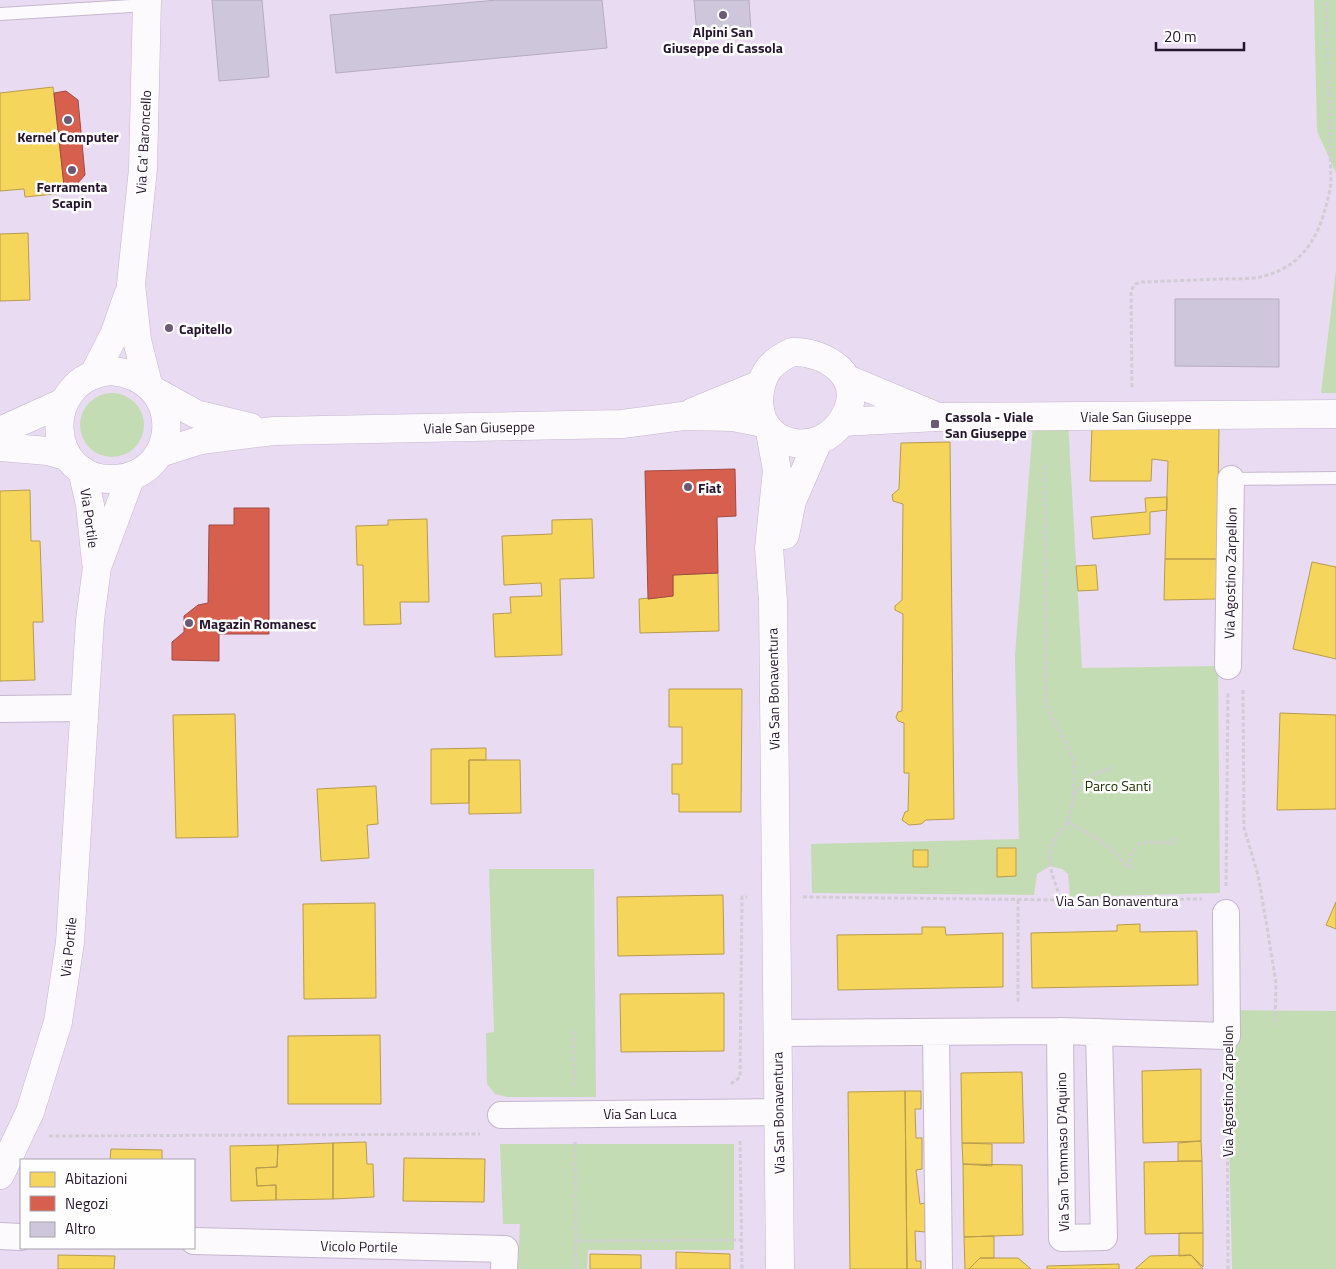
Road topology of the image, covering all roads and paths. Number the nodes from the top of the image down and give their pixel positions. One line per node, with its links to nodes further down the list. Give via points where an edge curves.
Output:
1 (1326, 0): 9 (path, via 1331,184 1320,228 1313,242 1298,258 1282,270 1262,277 1135,284 1131,291)
2 (147, 2): 3 (lane); 4 (main road, Via Ca' Baroncello, via 143,169)
3 (0, 14)
4 (131, 284): 5 (main road, Via Ca' Baroncello, via 114,335); 8 (main road, Via Ca' Baroncello, via 137,340)
5 (94, 374): 8 (main road, via 126,372); 10 (main road, via 72,390)
6 (847, 379): 7 (main road, Viale San Giuseppe, via 828,360 810,353 792,352 772,364); 13 (main road, Viale San Giuseppe); 14 (main road, via 850,397)
7 (761, 384): 12 (main road, Viale San Giuseppe); 15 (main road, Viale San Giuseppe, via 759,412)
8 (152, 388): 17 (main road, Viale San Giuseppe, via 196,414); 20 (main road, via 166,416)
9 (1132, 396)
10 (64, 402): 16 (main road); 21 (main road, via 60,417 61,444)
11 (1336, 414): 13 (main road, Viale San Giuseppe)
12 (683, 416): 15 (main road, Viale San Giuseppe, via 733,416); 17 (main road, Viale San Giuseppe, via 622,424)
13 (937, 417): 14 (main road, Viale San Giuseppe)
14 (842, 422): 18 (main road)
15 (766, 428): 18 (main road, Viale San Giuseppe, via 784,440 800,443); 27 (main road, Via San Bonaventura, via 777,470 769,548)
16 (0, 431)
17 (274, 431): 20 (main road, Viale San Giuseppe, via 201,440)
18 (818, 441): 27 (main road, Via San Bonaventura, via 792,501)
19 (0, 447): 21 (main road, via 48,451)
20 (160, 452): 23 (main road)
21 (74, 463): 23 (main road, via 98,477); 26 (main road, Via Portile, via 90,505)
22 (1044, 465): 32 (path, via 1046,702 1050,718 1070,752 1074,766)
23 (131, 476): 26 (main road, Via Portile)
24 (1336, 478): 25 (lane)
25 (1231, 479): 28 (street, Via Agostino Zarpellon)
26 (97, 567): 29 (main road, Via Portile)
27 (772, 601): 35 (main road, Via San Bonaventura)
28 (1236, 675): 38 (path); 39 (path, via 1244,828 1258,875 1269,936 1276,983)
29 (83, 708): 30 (street); 54 (main road, Via Portile, via 70,934 58,1022 30,1112)
30 (0, 709)
31 (1112, 768): 32 (path, via 1094,774)
32 (1073, 796): 33 (path)
33 (1067, 822): 34 (path, via 1097,837 1130,870 1131,854 1139,844 1173,843); 37 (path, via 1050,850 1050,866)
34 (1174, 838)
35 (776, 897): 36 (path, Via San Bonaventura); 44 (main road, Via San Bonaventura); 48 (path, Via San Bonaventura, via 742,897 740,1077 729,1086)
36 (1018, 900): 37 (path, Via San Bonaventura); 42 (path)
37 (1061, 900): 38 (path, Via San Bonaventura)
38 (1219, 900): 46 (street, Via Agostino Zarpellon)
39 (1275, 1026)
40 (573, 1031): 47 (path)
41 (1060, 1031): 42 (street); 43 (street); 43 (street, Via San Tommaso D'Aquino, via 1062,1238 1104,1237)
42 (1019, 1032): 45 (street)
43 (1099, 1032): 46 (street)
44 (776, 1033): 45 (street); 49 (main road, Via San Bonaventura)
45 (936, 1033): 64 (street)
46 (1227, 1036): 65 (path, Via Agostino Zarpellon)
47 (574, 1088)
48 (729, 1092)
49 (778, 1112): 50 (street, Via San Luca); 63 (main road, Via San Bonaventura)
50 (493, 1125): 52 (path)
51 (575, 1134): 59 (path)
52 (48, 1136)
53 (735, 1138): 57 (path, via 741,1142)
54 (0, 1175)
55 (0, 1236): 56 (street)
56 (20, 1237)
57 (742, 1240): 59 (path); 62 (path)
58 (195, 1241): 60 (street, Vicolo Portile, via 505,1249)
59 (576, 1241): 61 (path)
60 (504, 1269)
61 (576, 1269)
62 (742, 1269)
63 (780, 1269)
64 (939, 1269)
65 (1228, 1269)

